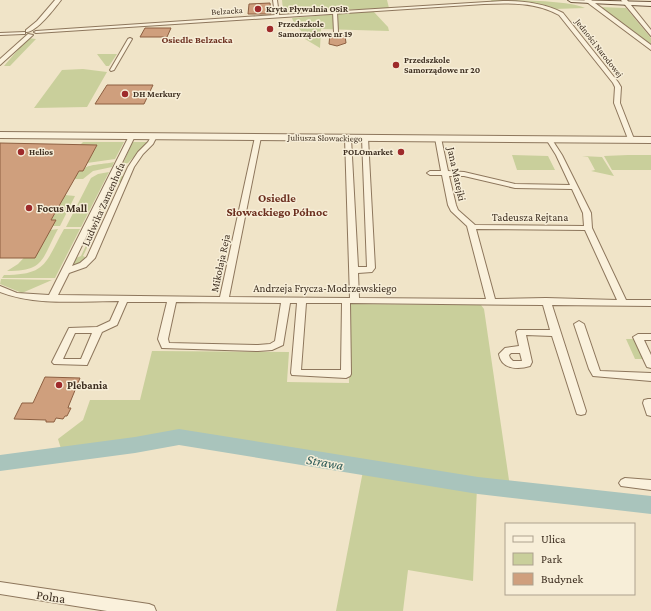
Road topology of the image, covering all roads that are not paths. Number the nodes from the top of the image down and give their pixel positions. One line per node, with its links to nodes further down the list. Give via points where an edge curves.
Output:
1 (58, 0): 12 (street)
2 (275, 0): 10 (street)
3 (572, 0): 4 (main road)
4 (588, 1): 5 (main road); 16 (street)
5 (626, 2): 6 (main road); 8 (street)
6 (651, 5): 8 (street, via 636,6)
7 (540, 7): 9 (street, Belzacka, via 520,3 484,3); 27 (street, Jedności Narodowej, via 561,14 615,82 618,87 617,103)
8 (634, 11): 14 (street)
9 (335, 12): 10 (street, Belzacka); 11 (street)
10 (277, 16): 12 (street, Belzacka)
11 (336, 32)
12 (29, 33): 13 (street, Belzacka); 17 (street)
13 (0, 34)
14 (651, 34)
15 (130, 39): 18 (street)
16 (651, 48)
17 (0, 63)
18 (112, 70)
19 (0, 135): 20 (street, Juliusza Słowackiego)
20 (132, 136): 21 (street, Juliusza Słowackiego); 31 (street, Ludwika Zamenhofa)
21 (154, 136): 22 (street, Juliusza Słowackiego); 30 (street, Ludwika Zamenhofa)
22 (258, 137): 23 (street, Juliusza Słowackiego); 45 (street, Mikołaja Reja)
23 (348, 138): 24 (street, Juliusza Słowackiego); 29 (street)
24 (365, 138): 25 (street, Juliusza Słowackiego); 29 (street)
25 (438, 138): 26 (street, Juliusza Słowackiego); 33 (street, Jana Matejki)
26 (549, 139): 27 (street, Juliusza Słowackiego); 34 (street)
27 (631, 139): 28 (street, Juliusza Słowackiego)
28 (651, 140)
29 (357, 149): 35 (street); 36 (street)
30 (131, 167): 31 (street); 40 (street, Ludwika Zamenhofa, via 91,258 83,265)
31 (116, 168): 40 (street, Ludwika Zamenhofa)
32 (430, 173): 33 (street)
33 (446, 174): 34 (street, via 464,174 515,186); 37 (street, Jana Matejki, via 454,210)
34 (574, 186): 38 (street, via 587,213)
35 (350, 192): 36 (street); 39 (street)
36 (368, 192): 39 (street, via 371,268)
37 (472, 227): 38 (street, Tadeusza Rejtana); 49 (street)
38 (588, 228): 51 (street)
39 (353, 270): 48 (street)
40 (66, 271): 42 (street, Ludwika Zamenhofa)
41 (0, 289): 42 (street, Andrzeja Frycza-Modrzewskiego, via 24,297)
42 (52, 298): 43 (street, Andrzeja Frycza-Modrzewskiego)
43 (124, 299): 44 (street, Andrzeja Frycza-Modrzewskiego); 54 (street, via 114,323)
44 (172, 299): 45 (street, Andrzeja Frycza-Modrzewskiego); 46 (street, via 163,339 165,346 258,348 272,347 280,343)
45 (224, 300): 46 (street, Andrzeja Frycza-Modrzewskiego)
46 (286, 300): 47 (street, Andrzeja Frycza-Modrzewskiego)
47 (302, 300): 48 (street, Andrzeja Frycza-Modrzewskiego); 48 (street, via 296,373 346,374)
48 (351, 300): 49 (street, Andrzeja Frycza-Modrzewskiego)
49 (491, 301): 50 (street, Andrzeja Frycza-Modrzewskiego)
50 (546, 301): 51 (street, Andrzeja Frycza-Modrzewskiego); 55 (street)
51 (623, 302): 52 (street, Andrzeja Frycza-Modrzewskiego)
52 (651, 303)
53 (579, 324): 59 (street, via 596,373)
54 (98, 330): 54 (street, via 84,363 57,362 72,330)
55 (556, 333): 57 (street, via 521,332); 61 (street)
56 (651, 337): 58 (street, via 638,337)
57 (524, 349)
58 (651, 365)
59 (651, 377)
60 (651, 403): 62 (street, via 648,403)
61 (581, 411)
62 (651, 412)
63 (625, 483): 64 (street)
64 (651, 485)
65 (0, 588): 66 (street, Polna)
66 (149, 611)

